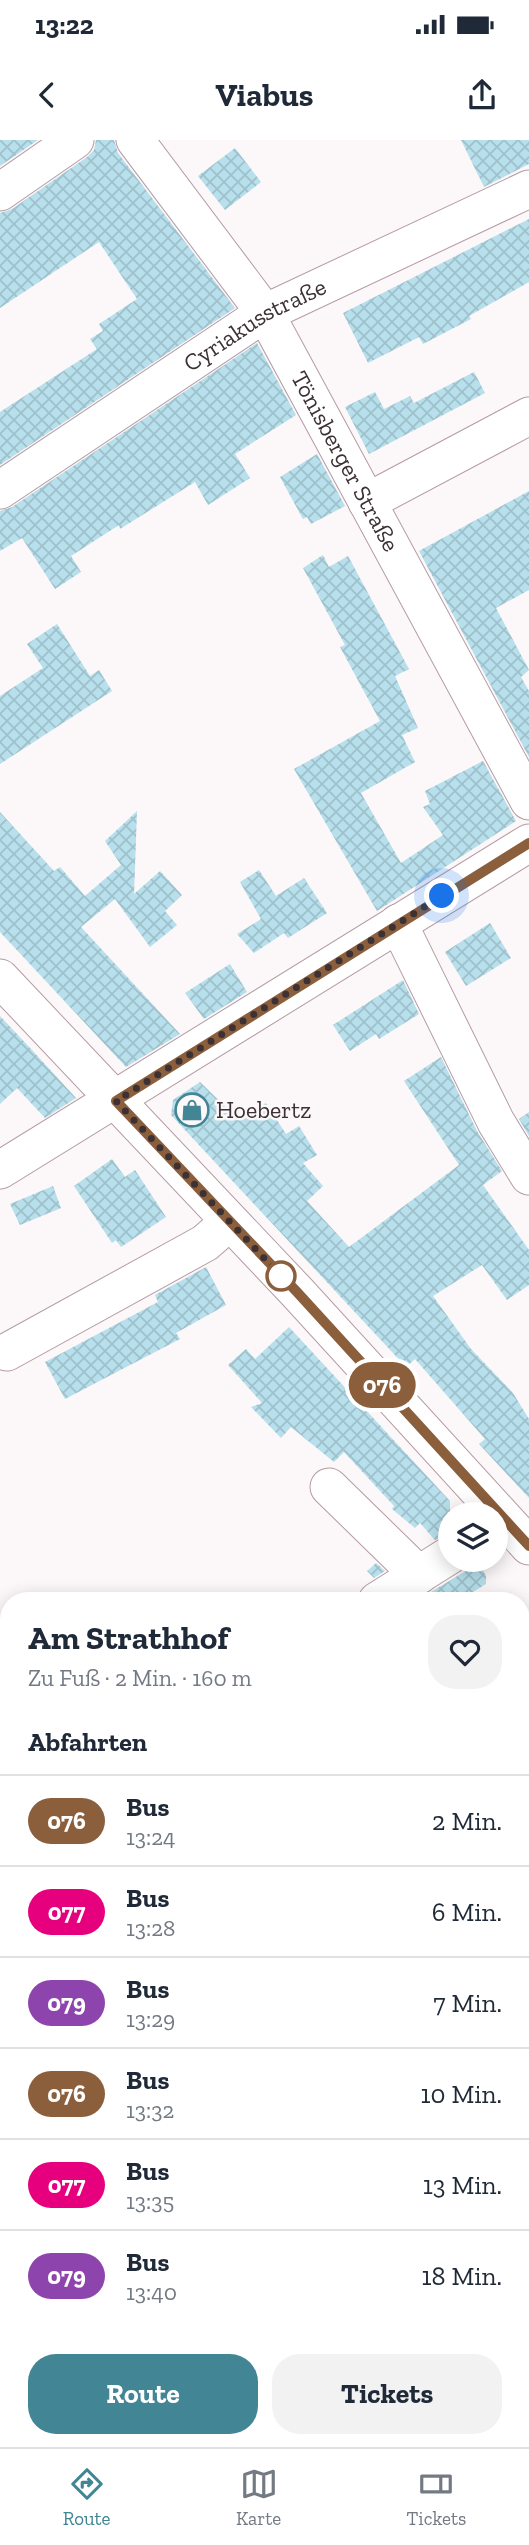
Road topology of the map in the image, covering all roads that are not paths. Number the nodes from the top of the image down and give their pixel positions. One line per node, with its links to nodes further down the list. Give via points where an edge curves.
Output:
1 (75, 140): 4 (street)
2 (135, 140): 5 (street, Tönisberger Straße)
3 (529, 189): 5 (street, Cyriakusstraße)
4 (0, 192)
5 (265, 313): 7 (street, Cyriakusstraße); 8 (street, Tönisberger Straße)
6 (529, 415): 8 (street)
7 (0, 490)
8 (367, 502): 9 (street, Tönisberger Straße)
9 (529, 801)
10 (529, 843): 11 (street)
11 (398, 923): 13 (street); 15 (street, via 496,1122)
12 (0, 978): 13 (street)
13 (116, 1101): 14 (street); 16 (street)
14 (0, 1170)
15 (529, 1176)
16 (229, 1222): 17 (street, via 205,1243); 19 (street, via 297,1292)
17 (7, 1352)
18 (329, 1487): 23 (street)
19 (481, 1502)
20 (508, 1529): 21 (street)
21 (529, 1546)
22 (438, 1563): 23 (street)
23 (419, 1575): 24 (street)
24 (392, 1592)

